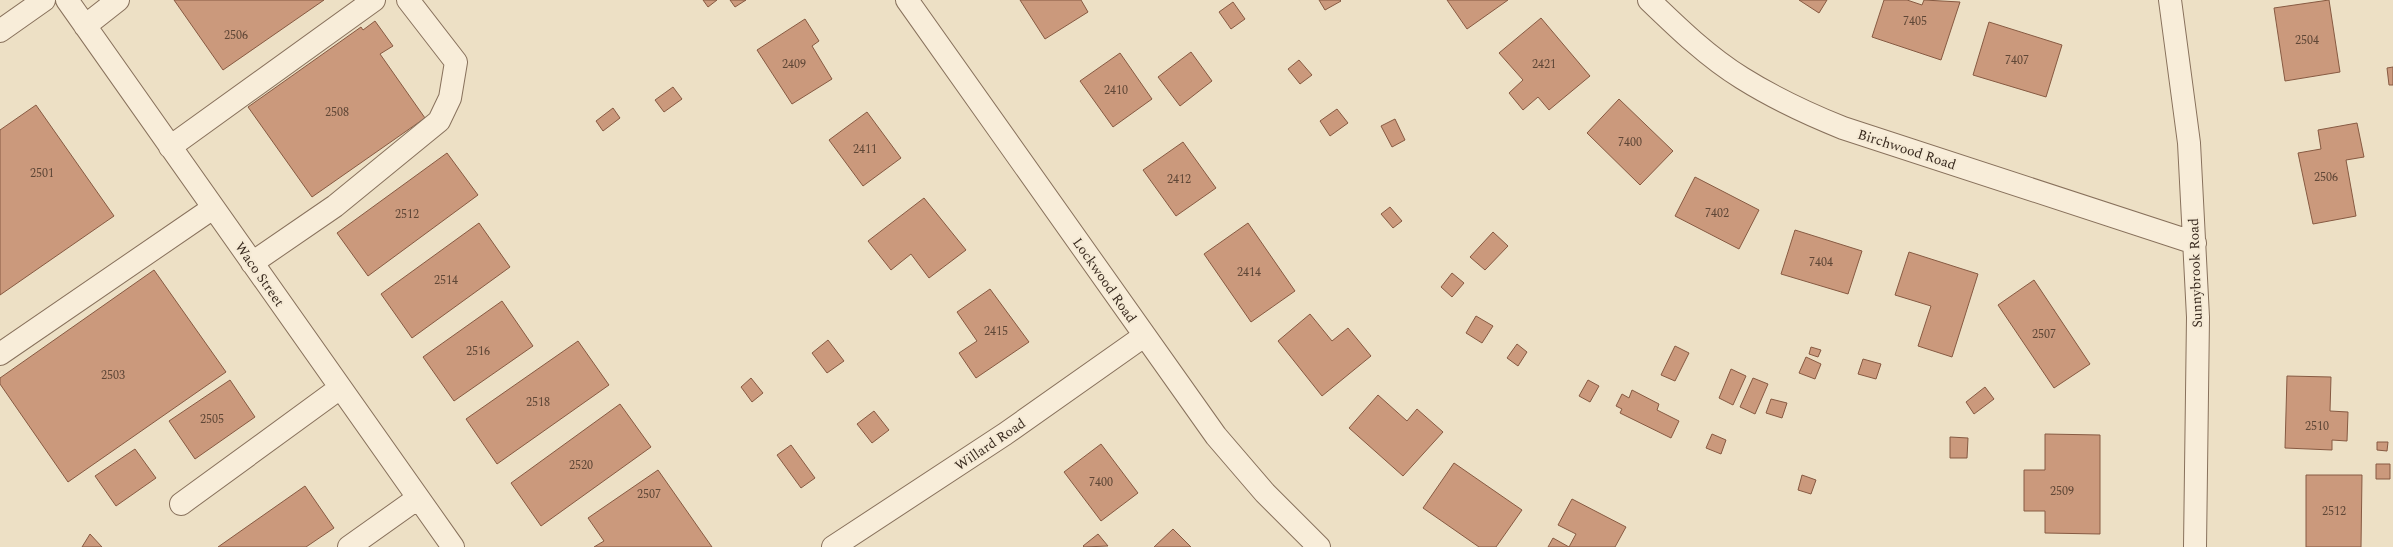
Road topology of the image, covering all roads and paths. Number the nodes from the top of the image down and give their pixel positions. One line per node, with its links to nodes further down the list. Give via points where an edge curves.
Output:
1 (44, 0): 10 (street)
2 (67, 0): 9 (street, Waco Street)
3 (118, 0): 9 (street)
4 (374, 0): 11 (street)
5 (408, 0): 14 (street, via 456,62 450,98 440,121 335,206)
6 (907, 0): 15 (street, Lockwood Road)
7 (1649, 0): 13 (street, Birchwood Road, via 1691,40 1741,78 1799,110 1843,128)
8 (2170, 0): 13 (street, Sunnybrook Road, via 2189,143)
9 (85, 26): 11 (street, Waco Street)
10 (0, 31)
11 (170, 147): 12 (street, Waco Street)
12 (214, 208): 14 (street, Waco Street); 16 (street)
13 (2195, 243): 24 (street, Sunnybrook Road, via 2198,317)
14 (252, 263): 17 (street, Waco Street)
15 (1144, 336): 22 (street, Willard Road, via 1005,434); 23 (street, Lockwood Road, via 1216,436 1265,493)
16 (0, 354)
17 (340, 388): 18 (street, Waco Street); 19 (street)
18 (418, 498): 20 (street); 21 (street, Waco Street)
19 (181, 504)
20 (350, 547)
21 (452, 547)
22 (833, 547)
23 (1319, 547)
24 (2195, 547)

